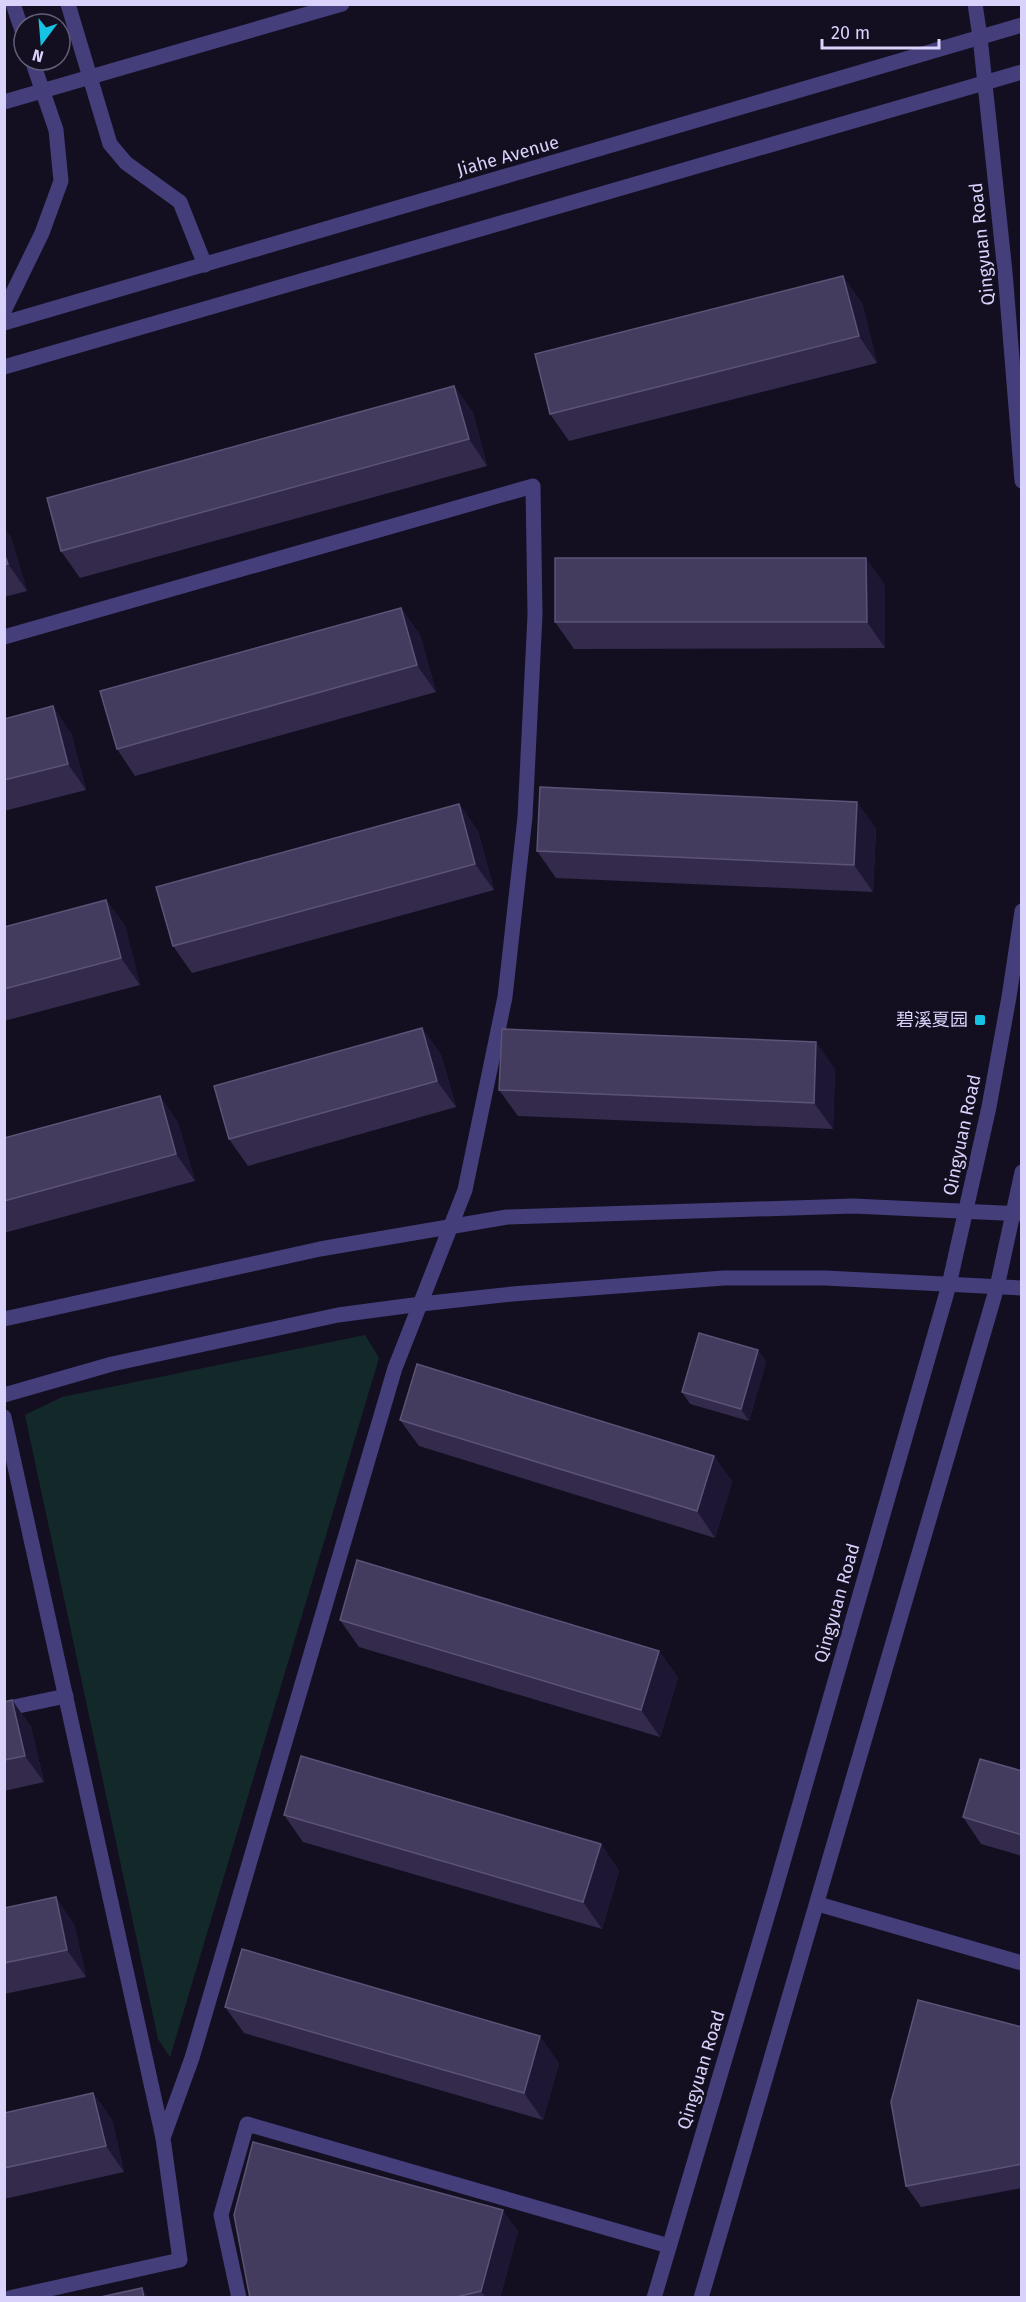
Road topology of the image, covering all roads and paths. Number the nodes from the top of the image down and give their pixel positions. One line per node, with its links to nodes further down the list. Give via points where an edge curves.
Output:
1 (68, 4): 8 (street)
2 (342, 4): 8 (street)
3 (975, 4): 5 (street, Qingyuan Road)
4 (1022, 26): 5 (street, Jiahe Avenue)
5 (980, 37): 9 (street, Qingyuan Road); 12 (street, Jiahe Avenue)
6 (36, 72): 10 (street)
7 (1022, 72): 9 (street)
8 (90, 78): 10 (street); 12 (street, via 110,144 126,163 180,202)
9 (985, 82): 15 (street); 16 (street, Qingyuan Road)
10 (43, 91): 11 (street); 13 (street, via 56,130 61,181 42,233)
11 (4, 102)
12 (205, 265): 14 (street, Jiahe Avenue)
13 (4, 311)
14 (4, 323)
15 (4, 367)
16 (1022, 481)
17 (4, 637): 22 (street, via 533,486 535,615 525,817 505,997 465,1190)
18 (1022, 911): 20 (street, Qingyuan Road, via 989,1107)
19 (1022, 1172): 21 (street)
20 (966, 1211): 21 (street); 22 (street, via 829,1207 507,1217); 23 (street, Qingyuan Road)
21 (1017, 1214): 24 (street)
22 (452, 1225): 26 (street); 27 (street, via 320,1249)
23 (949, 1284): 24 (street); 26 (street, via 724,1278); 35 (street, Qingyuan Road)
24 (997, 1287): 25 (street); 32 (street)
25 (1022, 1288)
26 (421, 1304): 28 (street, via 338,1316 112,1364); 34 (street, via 395,1368 195,2047)
27 (4, 1319)
28 (4, 1395)
29 (4, 1417): 30 (street)
30 (66, 1696): 31 (street); 34 (street)
31 (4, 1709)
32 (818, 1904): 33 (street); 39 (street)
33 (1022, 1963)
34 (163, 2138): 36 (street, via 180,2260)
35 (669, 2246): 37 (street, via 247,2124 221,2215); 38 (street, Qingyuan Road)
36 (9, 2298)
37 (239, 2298)
38 (654, 2298)
39 (701, 2298)

